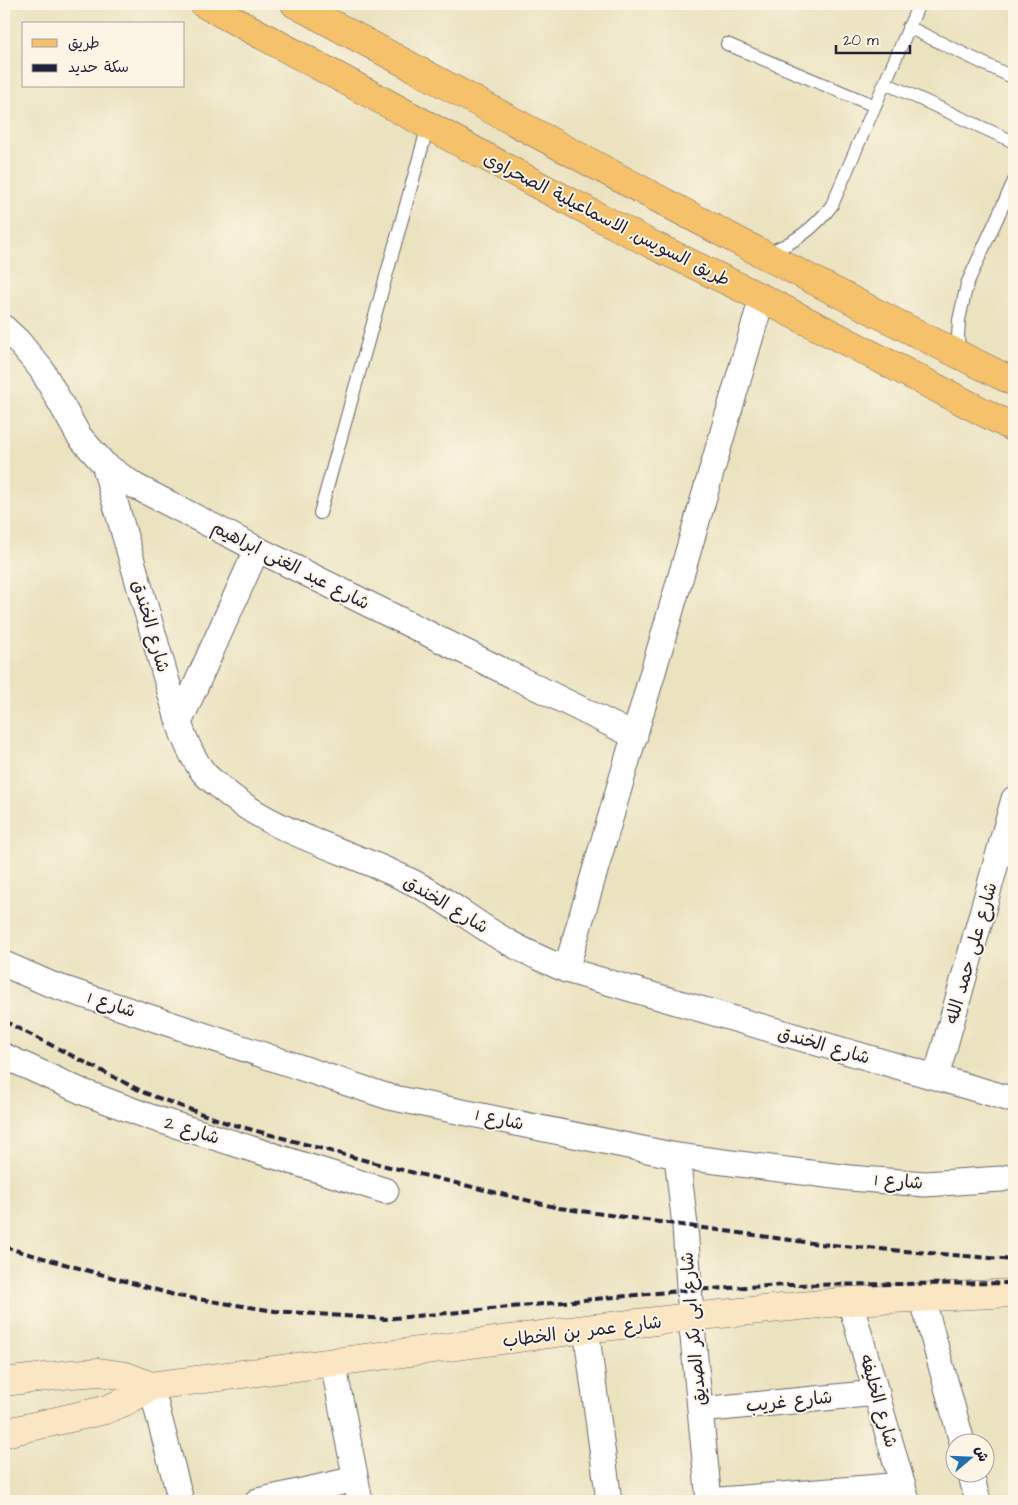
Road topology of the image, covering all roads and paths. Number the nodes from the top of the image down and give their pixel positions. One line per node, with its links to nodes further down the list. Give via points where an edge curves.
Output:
1 (204, 4): 9 (main road, طريق السويس, الاسماعيلية الصحراوى)
2 (295, 4): 12 (main road)
3 (919, 4): 4 (lane)
4 (908, 27): 6 (lane); 7 (lane)
5 (727, 44): 8 (lane)
6 (1014, 78)
7 (885, 83): 8 (lane); 10 (lane)
8 (875, 106): 12 (lane, via 832,205 804,235)
9 (428, 126): 13 (main road, طريق السويس, الاسماعيلية الصحراوى, via 572,203); 19 (lane)
10 (1014, 142)
11 (1014, 181): 15 (lane, via 967,284 959,320)
12 (762, 254): 15 (main road)
13 (762, 298): 17 (main road, طريق السويس, الاسماعيلية الصحراوى); 22 (street)
14 (4, 328): 18 (street, شارع عبد الغنى ابراهيم, via 42,370 79,436)
15 (959, 355): 16 (main road)
16 (1014, 382)
17 (1014, 428)
18 (104, 464): 20 (street, شارع عبد الغنى ابراهيم, via 135,486); 21 (street, شارع الخندق)
19 (320, 513)
20 (257, 549): 21 (street); 22 (street, شارع عبد الغنى ابراهيم)
21 (179, 723): 25 (street, شارع الخندق, via 187,747 205,774 234,799 312,841 419,885 507,942)
22 (635, 736): 25 (street)
23 (1014, 799): 27 (street, شارع على حمد الله)
24 (4, 964): 29 (street, شارع 1, via 50,984 388,1097)
25 (566, 970): 27 (street, شارع الخندق)
26 (4, 1056): 31 (street, شارع 2, via 82,1092)
27 (936, 1077): 28 (street, شارع الخندق)
28 (1014, 1100)
29 (677, 1156): 30 (street, شارع 1, via 850,1178 926,1184); 35 (street, شارع ابى بكر الصديق)
30 (1014, 1176)
31 (386, 1191)
32 (1014, 1293): 33 (main road, شارع عمر بن الخطاب)
33 (922, 1297): 34 (main road, شارع عمر بن الخطاب); 42 (street)
34 (850, 1301): 35 (main road, شارع عمر بن الخطاب); 40 (street, شارع الخليفه)
35 (691, 1317): 36 (main road, شارع عمر بن الخطاب); 41 (street, شارع ابى بكر الصديق)
36 (586, 1329): 37 (main road, شارع عمر بن الخطاب); 49 (street)
37 (333, 1363): 39 (main road, شارع عمر بن الخطاب); 45 (street)
38 (4, 1382): 39 (main road, شارع عمر بن الخطاب, via 99,1372 126,1376)
39 (151, 1386): 43 (main road, شارع عمر بن الخطاب, via 105,1410); 47 (street)
40 (877, 1393): 41 (street, شارع غريب); 46 (street, شارع الخليفه)
41 (700, 1410): 50 (street, شارع ابى بكر الصديق)
42 (959, 1432)
43 (4, 1433)
44 (973, 1482): 51 (street)
45 (358, 1490): 48 (street)
46 (905, 1493): 50 (street)
47 (181, 1501)
48 (258, 1501)
49 (610, 1501)
50 (708, 1501)
51 (978, 1501)

